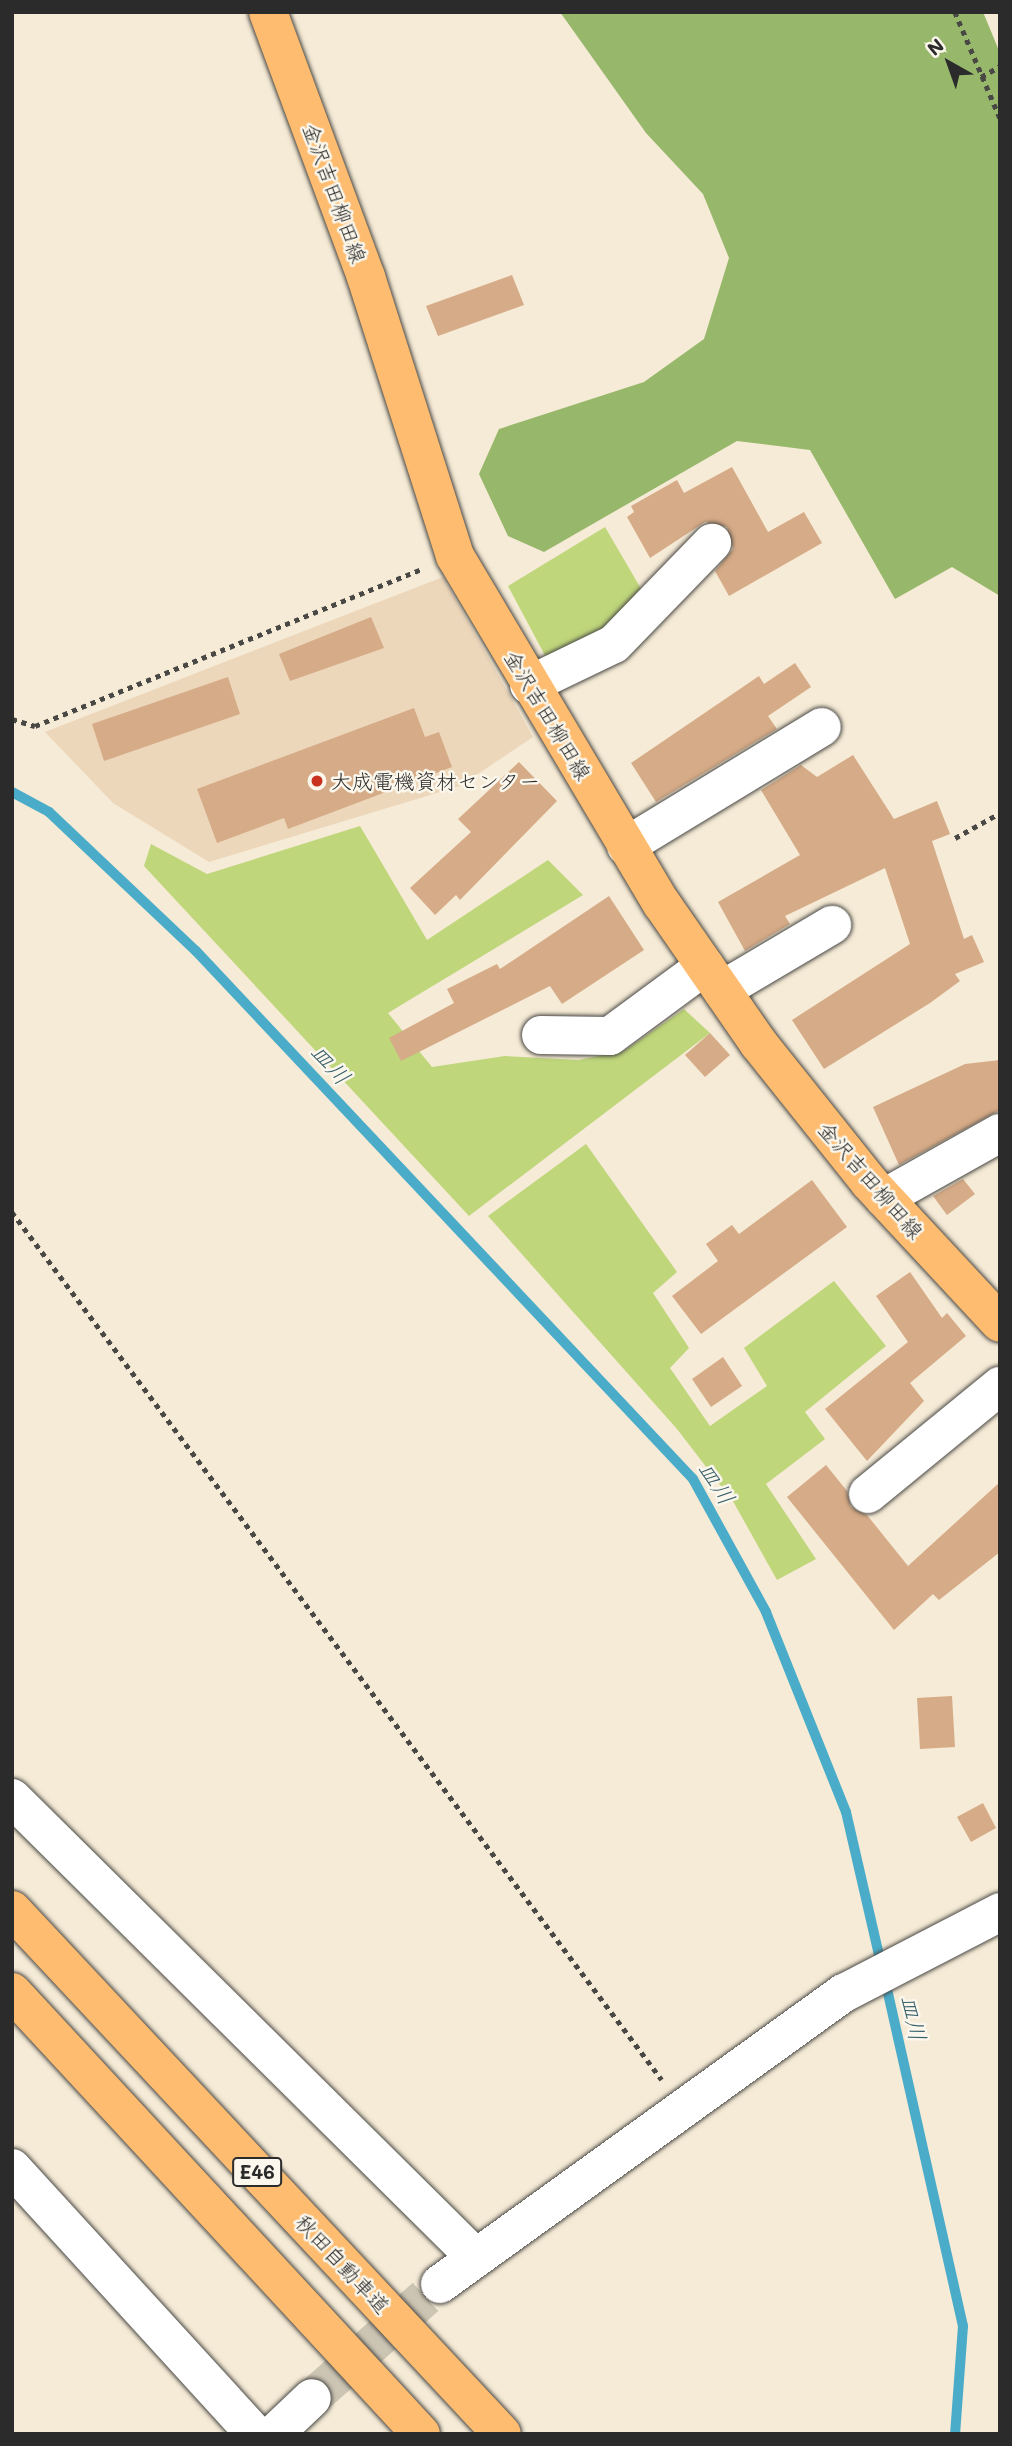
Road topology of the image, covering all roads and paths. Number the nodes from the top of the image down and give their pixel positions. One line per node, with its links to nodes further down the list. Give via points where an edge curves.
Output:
1 (268, 12): 7 (main road, 金沢吉田柳田線, via 366,277)
2 (955, 12): 4 (path)
3 (1000, 66): 4 (path)
4 (981, 77): 5 (path)
5 (1000, 118)
6 (712, 543): 8 (street, via 614,644)
7 (456, 555): 8 (main road, 金沢吉田柳田線); 9 (path, via 35,726)
8 (528, 685): 13 (main road, 金沢吉田柳田線)
9 (12, 719)
10 (822, 727): 13 (street)
11 (1000, 813): 12 (path)
12 (955, 838)
13 (626, 846): 15 (main road, 金沢吉田柳田線)
14 (832, 925): 15 (street)
15 (713, 978): 16 (street, via 610,1036); 18 (main road, 金沢吉田柳田線)
16 (541, 1035)
17 (1000, 1133): 18 (street)
18 (884, 1198): 20 (main road, 金沢吉田柳田線)
19 (12, 1212): 27 (path)
20 (1000, 1323)
21 (1000, 1386): 22 (street)
22 (868, 1494)
23 (12, 1798): 29 (street)
24 (12, 1910): 35 (main road, 秋田自動車道 / E46)
25 (1000, 1912): 27 (street, via 845,1993)
26 (12, 1992): 34 (main road, E46)
27 (681, 2105): 29 (street)
28 (12, 2168): 32 (street)
29 (474, 2256): 30 (street)
30 (440, 2284)
31 (312, 2398): 33 (street)
32 (255, 2434)
33 (274, 2434)
34 (421, 2434)
35 (502, 2434)

